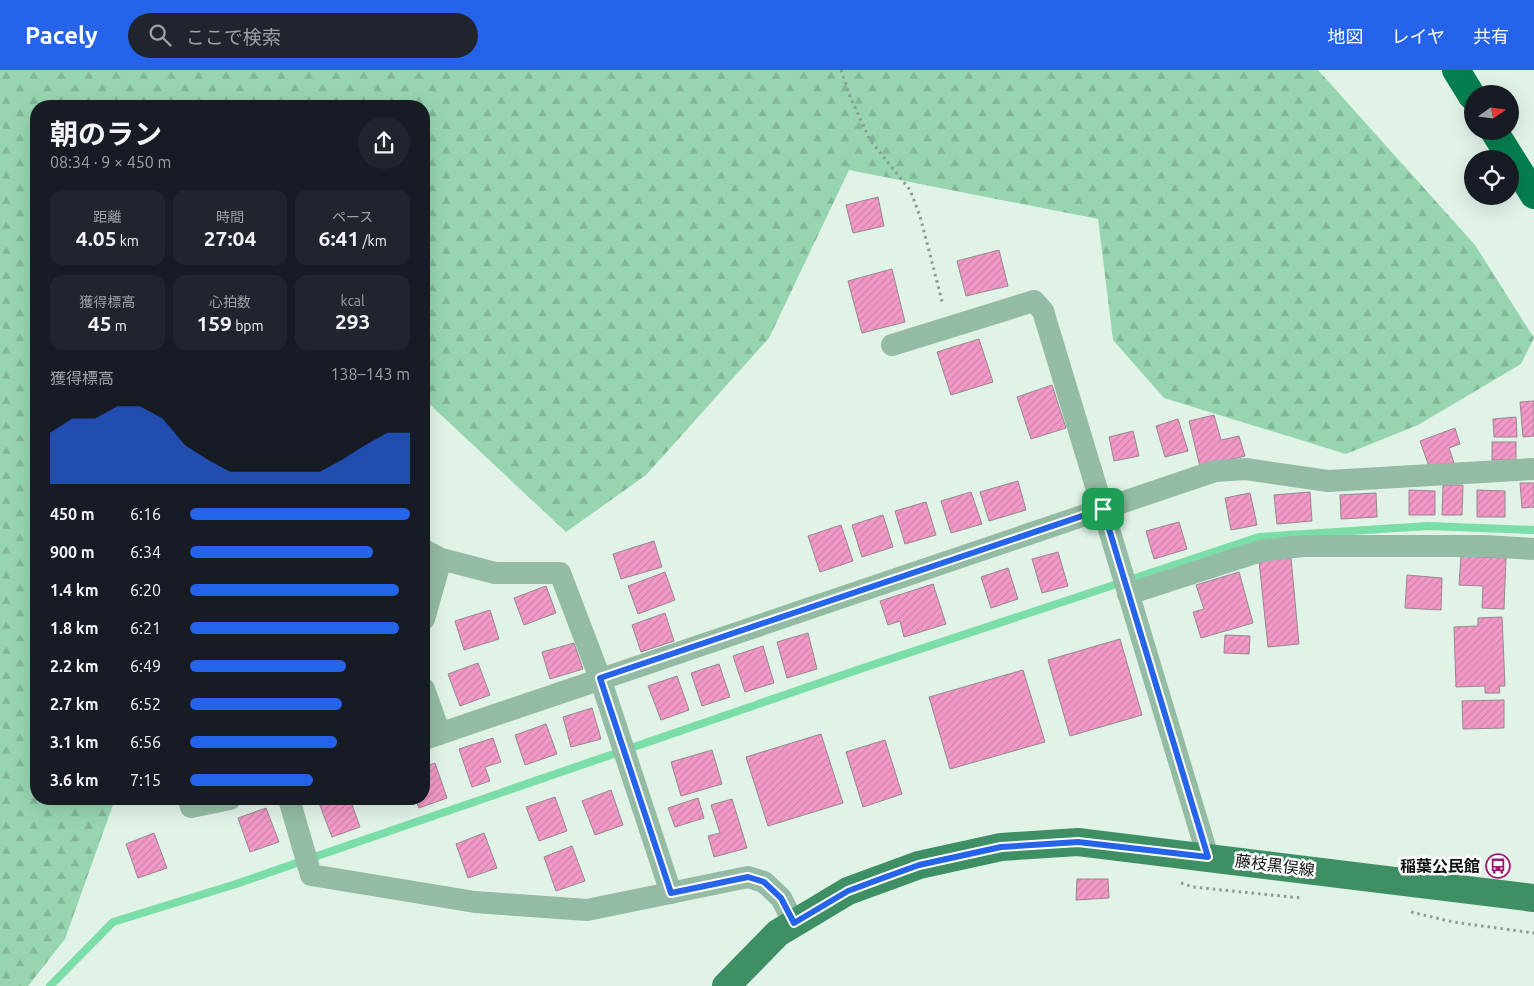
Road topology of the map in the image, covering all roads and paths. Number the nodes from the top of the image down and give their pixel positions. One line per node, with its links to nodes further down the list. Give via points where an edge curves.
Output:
1 (841, 70): 6 (path, via 870,140 910,190 920,216)
2 (1456, 70): 3 (highway)
3 (1465, 85)
4 (1500, 140): 5 (highway)
5 (1534, 195)
6 (949, 328): 7 (street); 9 (street, via 1034,301 1044,311)
7 (892, 345)
8 (1534, 469): 9 (street, via 1328,481 1246,469 1215,471)
9 (1103, 509): 13 (street); 14 (street)
10 (1534, 549): 13 (street, via 1485,546 1294,547 1261,551)
11 (433, 555): 12 (street); 14 (street, via 495,573 560,573)
12 (430, 576)
13 (1128, 594): 17 (street)
14 (600, 678): 15 (street); 19 (street)
15 (432, 736)
16 (291, 805): 19 (street, via 311,875 475,902 587,910)
17 (1208, 857): 20 (main road, 藤枝黒俣線); 23 (main road, 藤枝黒俣線, via 1078,842 1001,847 919,865 848,891)
18 (1175, 881): 21 (path, via 1193,887)
19 (671, 893): 23 (street, via 748,877 764,882 781,898)
20 (1534, 898)
21 (1310, 899)
22 (1408, 911): 24 (path, via 1454,922)
23 (786, 928): 25 (main road, 藤枝黒俣線)
24 (1534, 932)
25 (726, 986)

